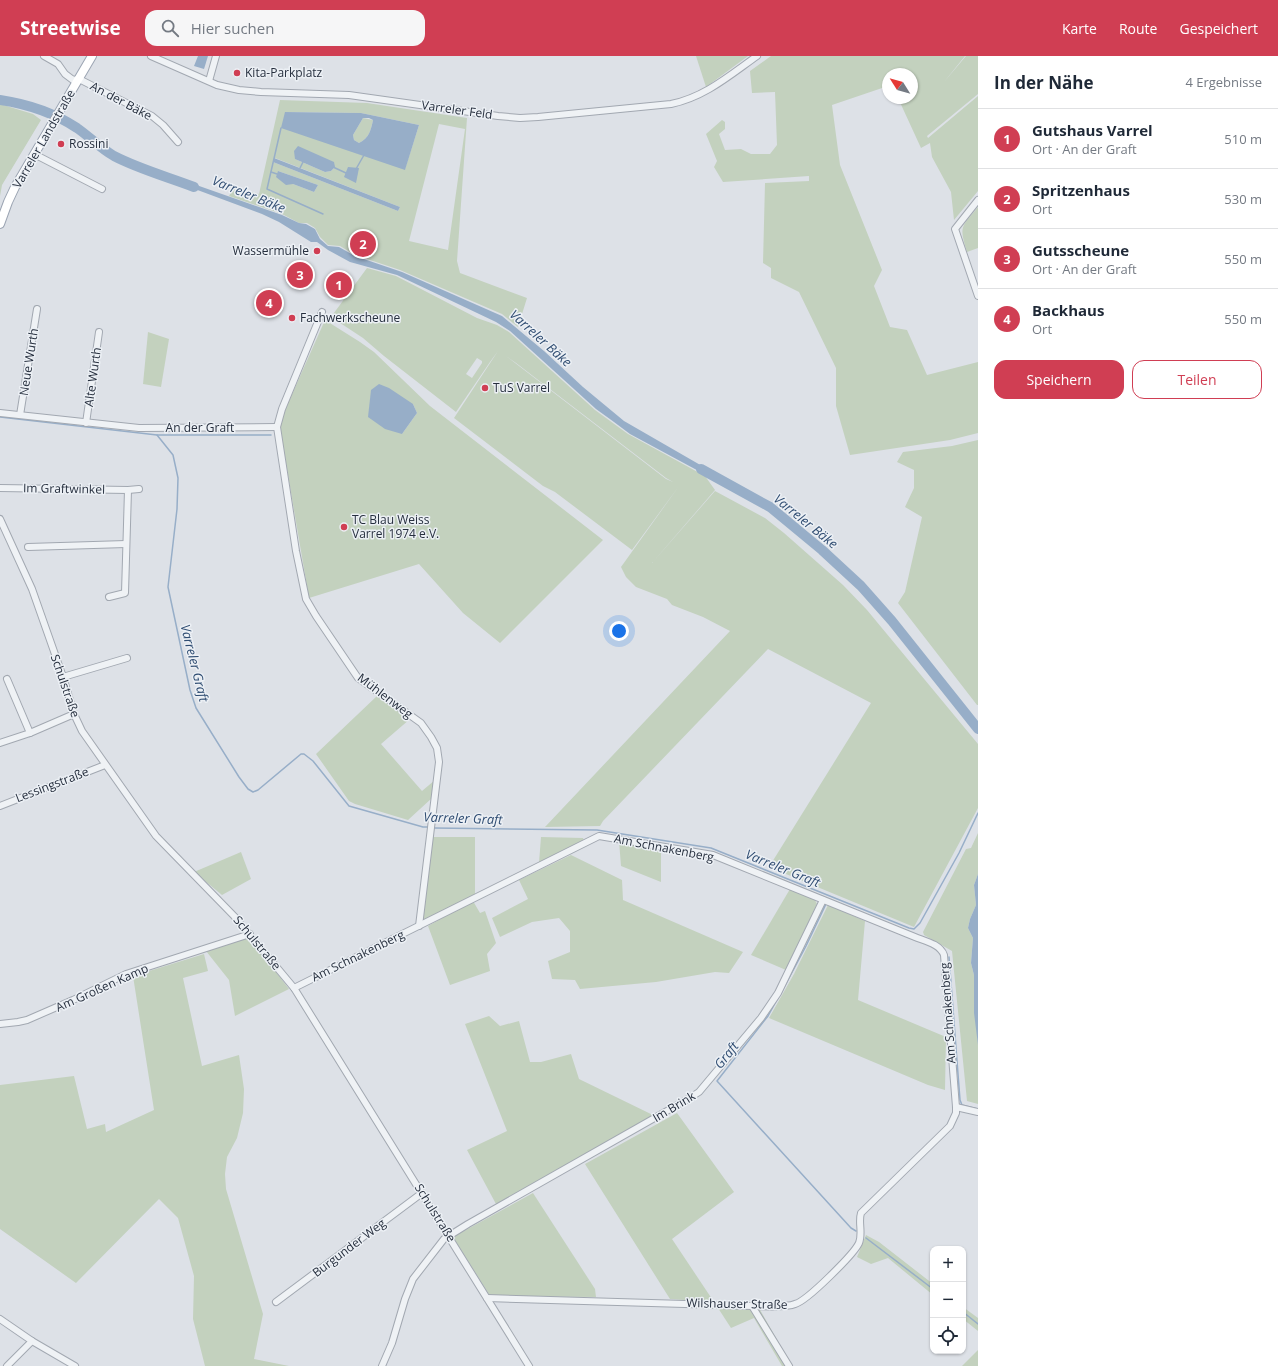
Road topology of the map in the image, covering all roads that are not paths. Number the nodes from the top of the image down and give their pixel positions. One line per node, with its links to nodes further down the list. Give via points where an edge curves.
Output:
1 (44, 56): 6 (street, An der Bäke, via 58,64 73,80)
2 (92, 56): 6 (main road, Varreler Landstraße)
3 (151, 56): 7 (street, Varreler Feld)
4 (216, 56): 7 (street)
5 (757, 56): 7 (street, Varreler Feld, via 713,87 684,101 520,118 349,95 239,90)
6 (78, 79): 8 (street, An der Bäke, via 152,116); 9 (main road, Varreler Landstraße)
7 (209, 81)
8 (178, 142)
9 (34, 154): 10 (street); 12 (main road, Varreler Landstraße, via 10,197)
10 (102, 189)
11 (978, 200): 13 (street, via 955,229)
12 (0, 224)
13 (978, 296)
14 (37, 309): 18 (street, Neue Wurth)
15 (322, 312): 20 (street, via 282,408)
16 (99, 332): 19 (street, Alte Wurth)
17 (0, 413): 18 (street, An der Graft)
18 (20, 415): 19 (street, An der Graft)
19 (86, 423): 20 (street, An der Graft, via 139,428)
20 (277, 427): 37 (street, Mühlenweg, via 306,599 358,678 421,724 437,748 439,762)
21 (0, 488): 23 (street, Im Graftwinkel)
22 (139, 489): 23 (street, Im Graftwinkel)
23 (128, 490): 25 (street)
24 (0, 519): 29 (street, Schulstraße, via 32,589)
25 (126, 544): 26 (street); 27 (street, via 125,593)
26 (28, 547)
27 (109, 597)
28 (127, 658): 29 (street)
29 (63, 677): 31 (street, Schulstraße)
30 (7, 679): 32 (street)
31 (74, 714): 32 (street); 34 (street, Schulstraße)
32 (30, 733): 33 (street)
33 (0, 743)
34 (104, 765): 35 (street, Lessingstraße); 38 (street, Schulstraße, via 156,836)
35 (0, 806)
36 (822, 900): 37 (street, Am Schnakenberg, via 712,855 599,836); 41 (street, Am Schnakenberg, via 934,945 943,952); 44 (street, Im Brink, via 778,993 761,1018 699,1092)
37 (420, 926): 39 (street, Am Schnakenberg)
38 (250, 934): 39 (street, Schulstraße); 40 (street, Am Großen Kamp, via 126,974 27,1020)
39 (294, 988): 43 (street, Schulstraße)
40 (0, 1024)
41 (956, 1107): 42 (street); 47 (street, Wilshauser Straße, via 950,1126 862,1213 859,1243 842,1264 798,1303)
42 (978, 1112)
43 (422, 1193): 44 (street, Schulstraße); 46 (street, Burgunder Weg)
44 (449, 1236): 45 (street, Schulstraße); 52 (street, Im Brink, via 413,1279)
45 (487, 1298): 47 (street, Wilshauser Straße); 53 (street, Schulstraße)
46 (276, 1302)
47 (752, 1306): 54 (street)
48 (0, 1319): 49 (street)
49 (32, 1341): 50 (street); 51 (street)
50 (7, 1366)
51 (75, 1366)
52 (382, 1366)
53 (529, 1366)
54 (789, 1366)

